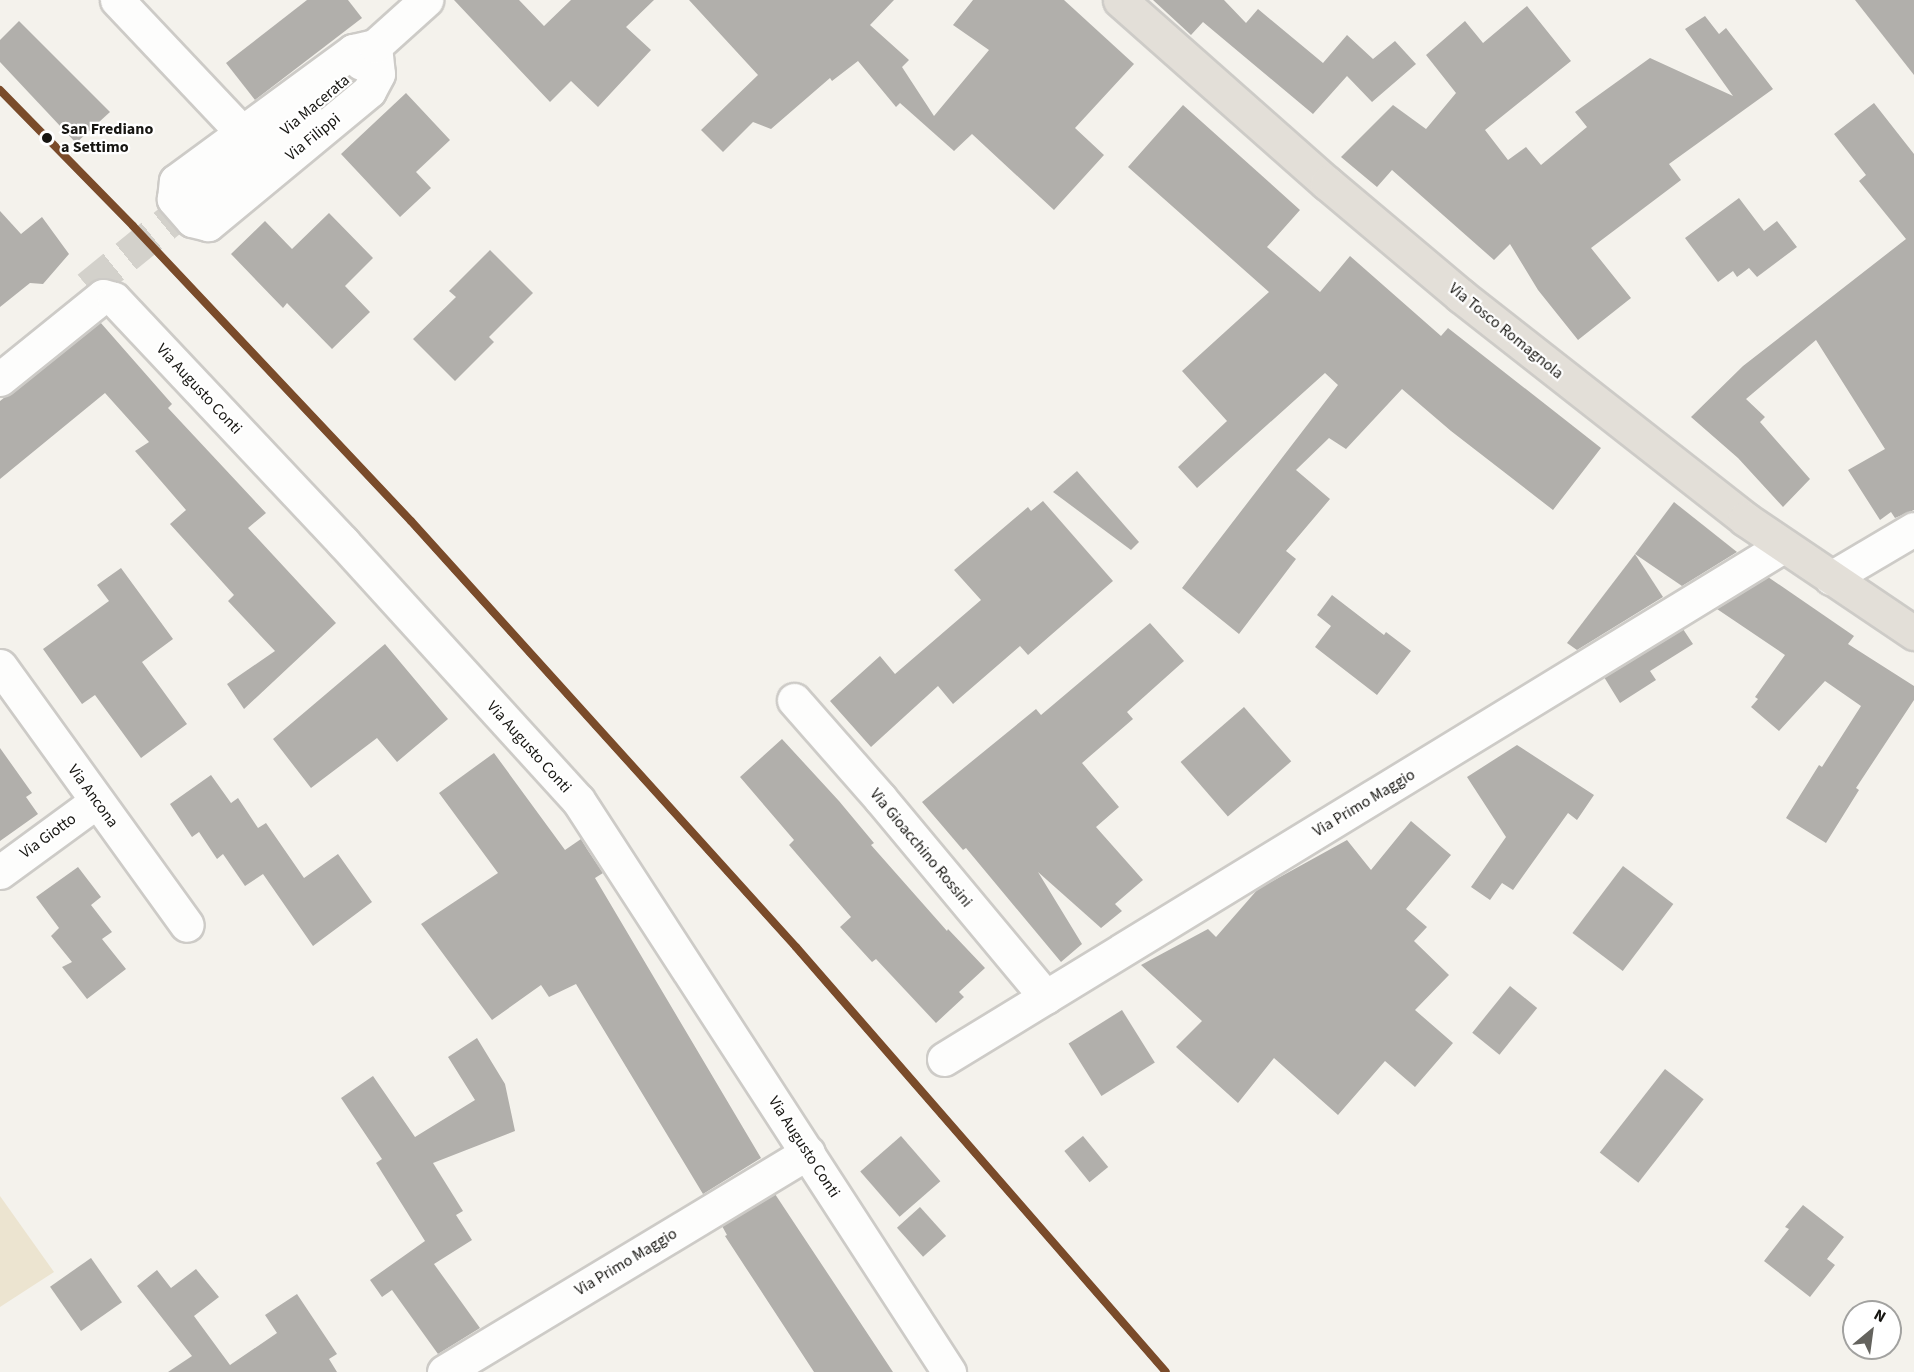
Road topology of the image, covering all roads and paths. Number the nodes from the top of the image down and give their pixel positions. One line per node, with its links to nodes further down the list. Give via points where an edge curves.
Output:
1 (426, 0): 4 (street, Via Macerata)
2 (1120, 0): 11 (main road, Via Tosco Romagnola, via 1461,296)
3 (119, 2): 5 (street)
4 (375, 46): 5 (street, Via Filippi, via 352,51); 5 (street, Via Filippi, via 378,74 369,91 208,224 192,220 174,199 176,181); 6 (street, Via Macerata, via 342,87)
5 (242, 132)
6 (194, 201)
7 (99, 291): 8 (street); 9 (street, via 103,296); 21 (street, Via Augusto Conti, via 343,542 578,800)
8 (0, 359)
9 (0, 379)
10 (1914, 529): 12 (street)
11 (1783, 546): 12 (main road, Via Tosco Romagnola); 19 (street, Via Primo Maggio)
12 (1831, 578): 13 (main road, Via Tosco Romagnola)
13 (1914, 633)
14 (0, 666): 16 (street, Via Ancona)
15 (794, 700): 19 (street, Via Gioacchino Rossini)
16 (97, 801): 17 (street, Via Giotto); 18 (street, Via Ancona)
17 (0, 872)
18 (187, 925)
19 (1046, 997): 20 (street, Via Primo Maggio)
20 (944, 1059)
21 (808, 1152): 22 (street, Via Primo Maggio); 23 (street, Via Augusto Conti)
22 (444, 1372)
23 (949, 1372)

